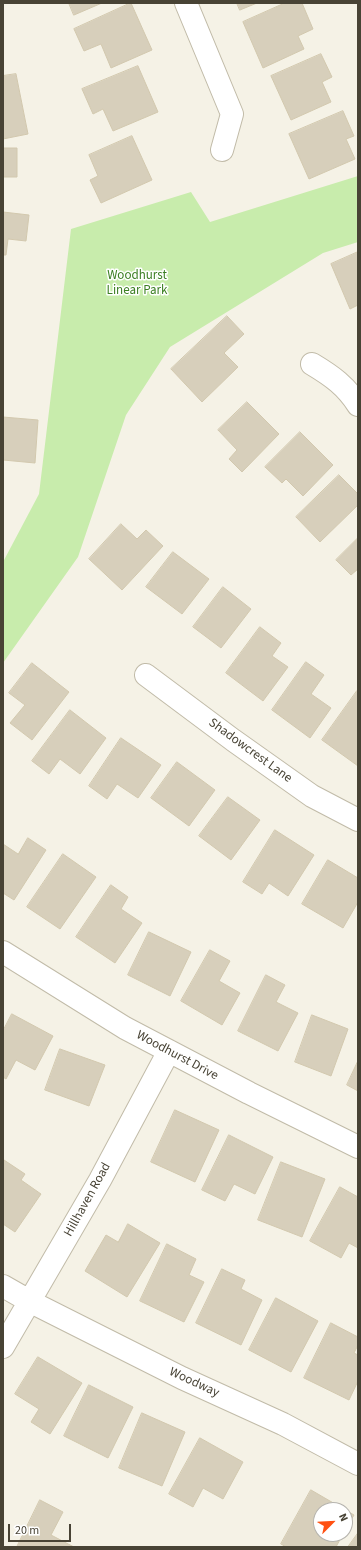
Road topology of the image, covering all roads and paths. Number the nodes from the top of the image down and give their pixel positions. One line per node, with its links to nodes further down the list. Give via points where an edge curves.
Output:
1 (186, 3): 2 (street, via 232,114)
2 (222, 150)
3 (312, 364): 4 (street, via 328,373 349,391)
4 (358, 405)
5 (146, 675): 6 (street, Shadowcrest Lane, via 312,796)
6 (358, 820)
7 (3, 952): 8 (street, Woodhurst Drive, via 125,1028)
8 (169, 1051): 9 (street, Woodhurst Drive); 11 (street, Hillhaven Road)
9 (358, 1147)
10 (3, 1286): 11 (street, Woodway)
11 (31, 1302): 12 (street, Hillhaven Road); 13 (street, Woodway, via 182,1378 282,1424)
12 (3, 1347)
13 (358, 1464)

